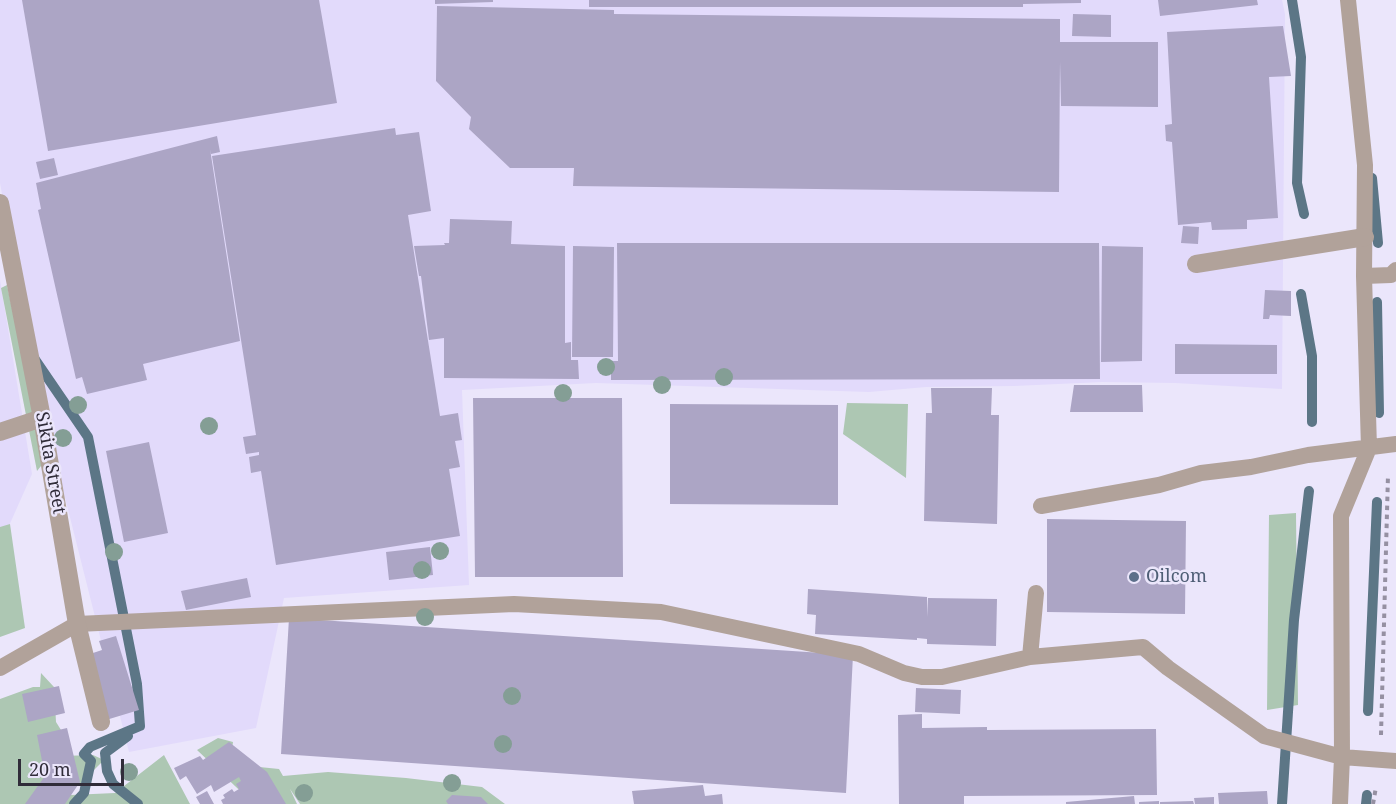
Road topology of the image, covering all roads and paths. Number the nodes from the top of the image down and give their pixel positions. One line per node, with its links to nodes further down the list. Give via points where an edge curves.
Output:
1 (1348, 0): 3 (lane, via 1365,165)
2 (0, 203): 7 (street, Sikita Street)
3 (1365, 237): 4 (street); 6 (lane)
4 (1196, 264)
5 (1396, 270): 6 (lane, via 1392,275)
6 (1364, 276): 10 (lane)
7 (42, 418): 8 (street); 13 (street, Sikita Street)
8 (0, 432)
9 (1396, 444): 10 (lane)
10 (1370, 448): 11 (lane, via 1201,473 1159,485); 17 (lane, via 1341,516)
11 (1041, 506)
12 (1036, 593): 14 (lane)
13 (77, 624): 14 (lane, via 514,604 661,612 859,654 922,677 942,677); 15 (lane); 16 (street, Sikita Street)
14 (1030, 657): 17 (lane, via 1143,647 1264,736)
15 (0, 668)
16 (101, 722)
17 (1342, 757): 18 (lane); 19 (lane)
18 (1396, 761)
19 (1340, 804)

